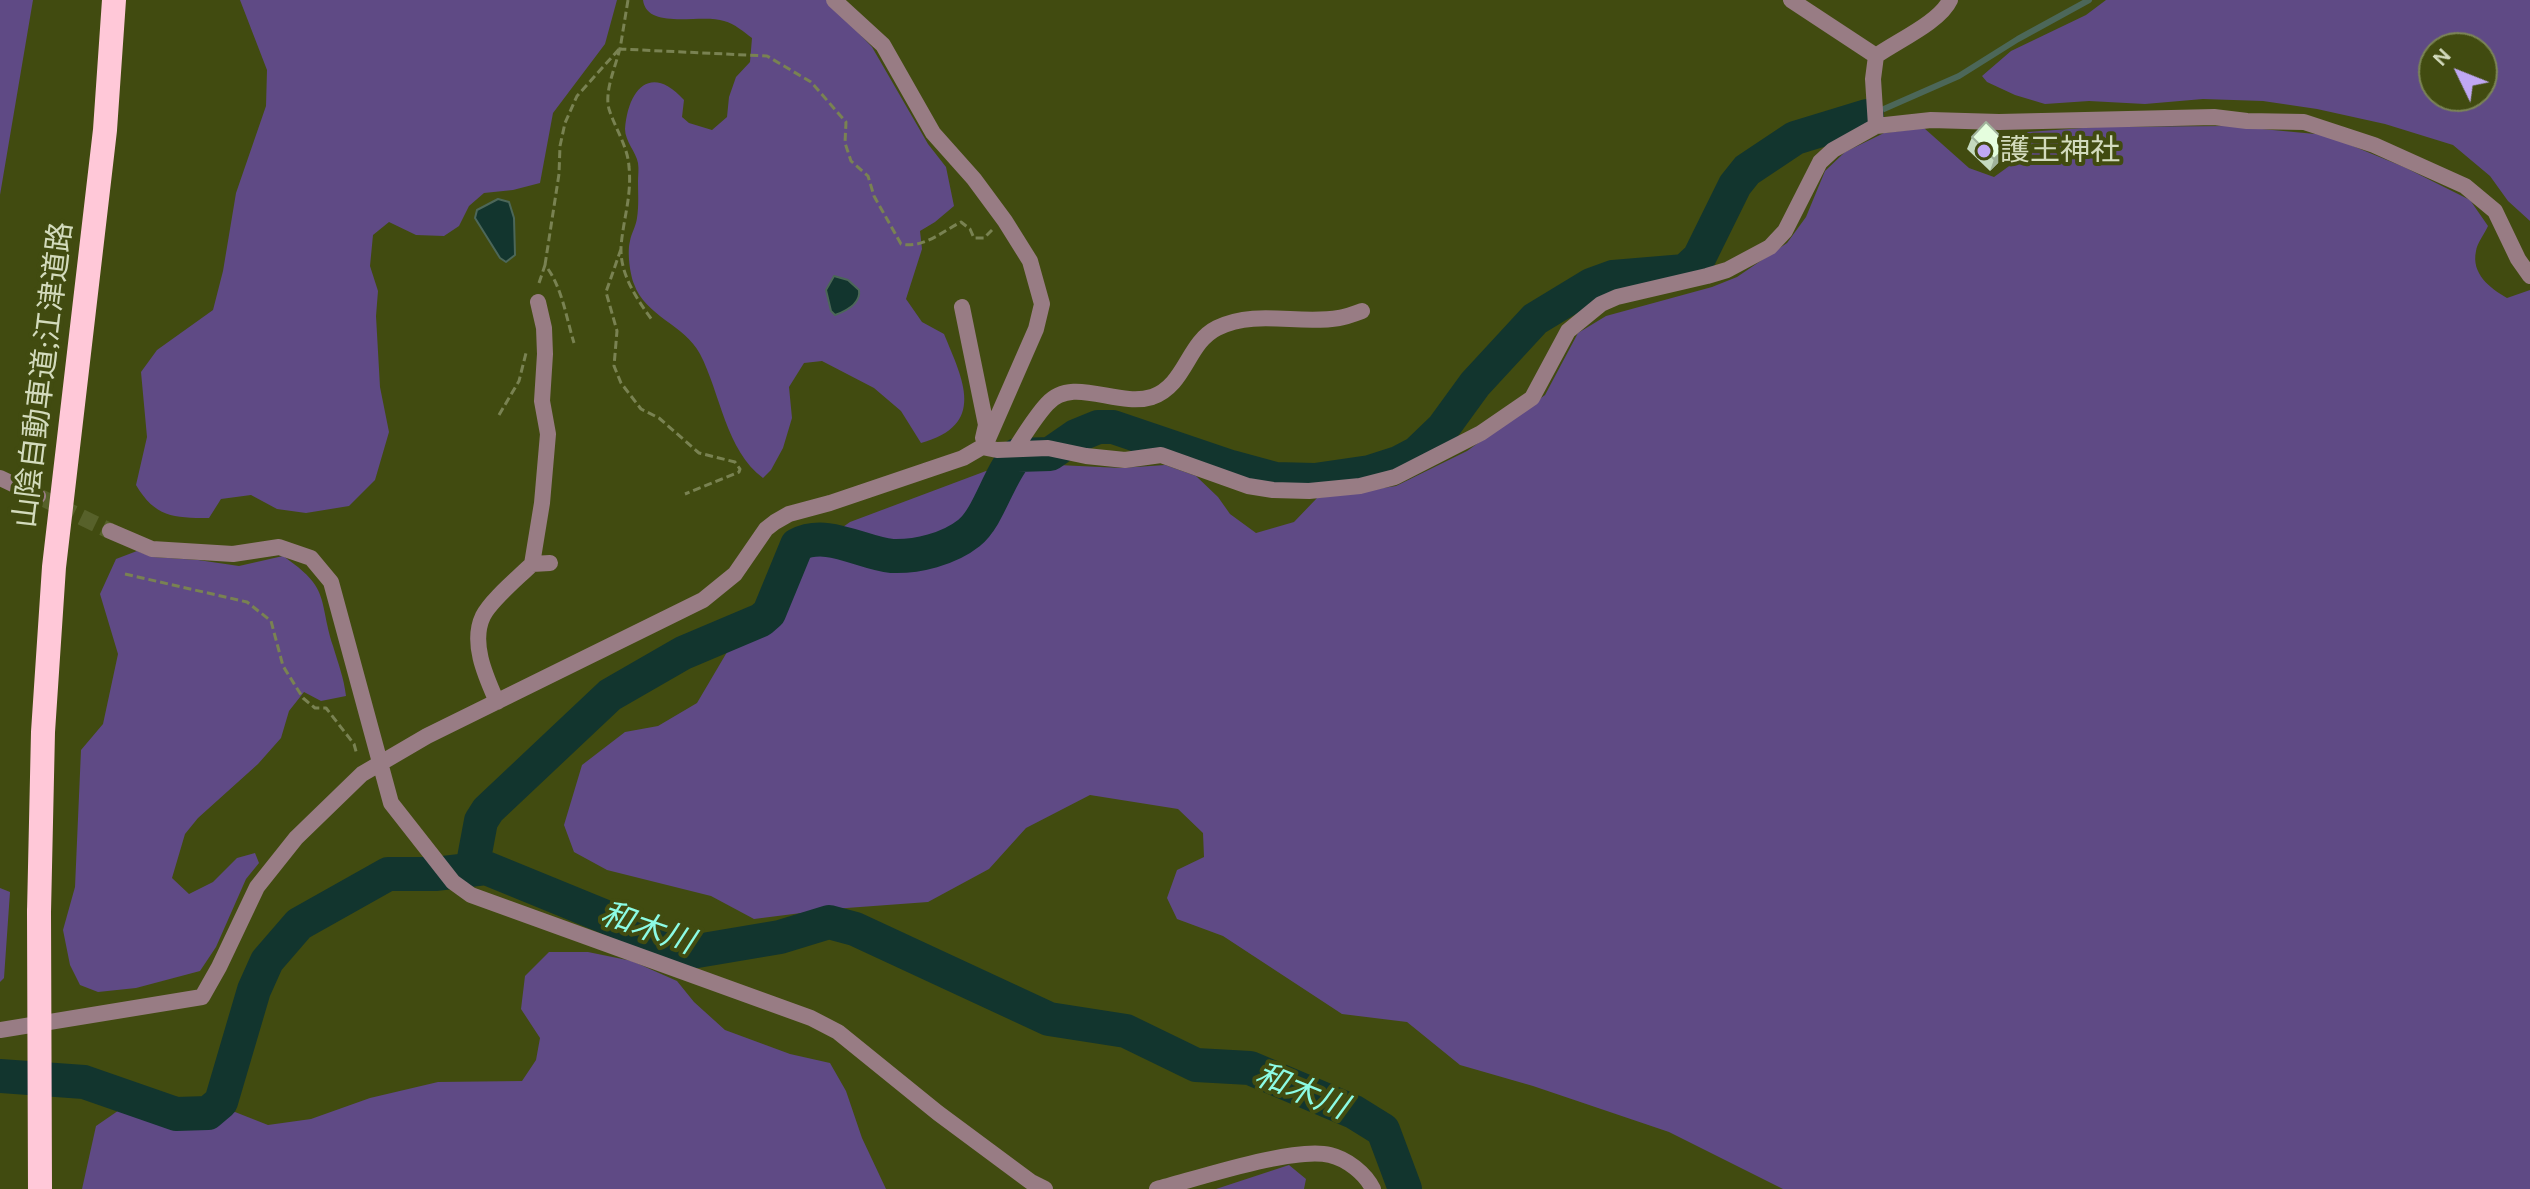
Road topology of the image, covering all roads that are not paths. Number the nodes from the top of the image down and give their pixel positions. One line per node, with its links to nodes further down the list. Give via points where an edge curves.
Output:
1 (114, 0): 21 (highway, 山陰自動車道;江津道路, bridge, via 105,130 54,567 43,732)
2 (834, 0): 11 (street, via 883,45 933,133 974,179 1030,261 1042,304 1036,329)
3 (1791, 0): 5 (street)
4 (1950, 0): 5 (street, via 1931,23)
5 (1876, 56): 6 (street)
6 (1876, 124): 7 (street, via 2214,117 2304,122 2374,145 2465,186 2495,211); 12 (street, via 1820,162 1785,231 1770,247 1727,270 1601,304 1568,331 1532,398 1481,433 1395,477 1360,486 1273,490 1161,455 1125,460 1048,448)
7 (2530, 276)
8 (538, 302): 17 (street, via 545,341 542,401 548,434)
9 (962, 307): 11 (street, via 986,425)
10 (1362, 311): 12 (street, via 1340,318 1236,321 1201,339 1164,392 1115,399 1064,391 1048,403)
11 (982, 447): 12 (street); 18 (street, via 963,458 789,514 766,529 735,574 703,600)
12 (1015, 449)
13 (0, 478): 14 (street)
14 (38, 496)
15 (110, 531): 19 (street, via 152,549 233,554 279,547 311,558 331,582)
16 (550, 563): 17 (street)
17 (532, 564): 18 (street, via 484,613 479,630 484,673)
18 (497, 702): 19 (street)
19 (381, 764): 20 (street, via 362,774 296,838 257,887 202,997); 22 (street, via 391,803 453,882 471,895 811,1018 838,1032 938,1113)
20 (0, 1030)
21 (40, 1189)
22 (1045, 1189)
23 (1157, 1189): 24 (street, via 1287,1155 1328,1154 1362,1174)
24 (1373, 1189)

